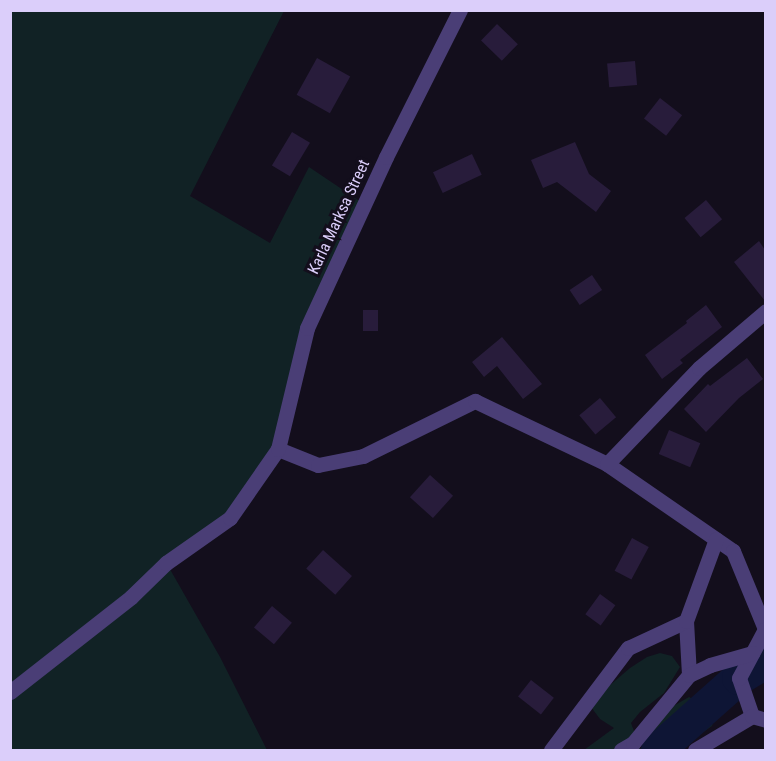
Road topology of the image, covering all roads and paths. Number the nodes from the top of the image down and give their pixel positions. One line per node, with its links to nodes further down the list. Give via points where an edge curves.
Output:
1 (460, 10): 3 (street, Karla Marksa Street, via 307,328)
2 (765, 311): 4 (street, via 699,368)
3 (278, 449): 4 (street, via 318,465 363,456 475,401); 10 (street, Karla Marksa Street, via 230,518 166,564 131,597)
4 (606, 464): 5 (street)
5 (716, 539): 6 (street); 7 (street, via 733,551)
6 (686, 621): 9 (street); 12 (street, via 627,648)
7 (765, 629): 8 (street)
8 (752, 653): 9 (street); 11 (street, via 739,678)
9 (689, 675): 13 (street, via 633,743)
10 (10, 692)
11 (759, 718): 14 (street)
12 (551, 750)
13 (621, 750)
14 (695, 750)

